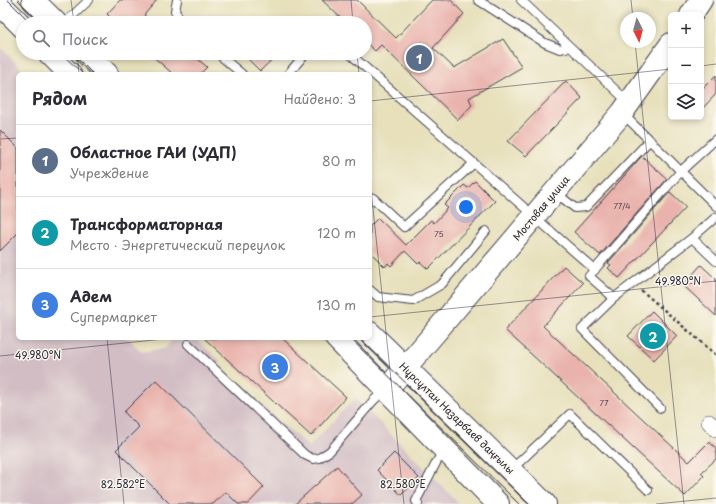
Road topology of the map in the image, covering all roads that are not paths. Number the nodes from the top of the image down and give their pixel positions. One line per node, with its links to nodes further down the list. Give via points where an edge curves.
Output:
1 (32, 0): 9 (main road)
2 (89, 0): 10 (lane)
3 (177, 0): 11 (lane, via 175,11)
4 (478, 0): 13 (lane, via 545,43 560,49)
5 (521, 0): 13 (lane)
6 (701, 0): 8 (main road)
7 (0, 4): 12 (main road)
8 (693, 12)
9 (49, 16)
10 (72, 16)
11 (178, 16)
12 (16, 20)
13 (570, 46): 26 (lane)
14 (668, 48): 26 (main road, Мостовая улица)
15 (56, 60): 20 (main road)
16 (93, 60): 21 (main road)
17 (225, 60): 22 (lane)
18 (300, 60): 23 (lane)
19 (357, 60): 24 (lane)
20 (68, 72)
21 (105, 72)
22 (240, 72)
23 (290, 72)
24 (371, 72)
25 (372, 73): 29 (lane)
26 (625, 107): 28 (lane); 31 (main road, Мостовая улица)
27 (716, 139): 30 (lane)
28 (650, 140): 30 (lane); 31 (lane, via 586,207 575,208)
29 (474, 163): 32 (lane, via 404,227); 34 (lane)
30 (681, 171): 33 (lane); 39 (lane)
31 (555, 191): 34 (main road, Мостовая улица)
32 (372, 199)
33 (716, 206)
34 (533, 216): 39 (lane); 45 (main road, Мостовая улица)
35 (716, 216): 37 (lane)
36 (486, 231): 40 (lane, via 442,284 413,301 378,297)
37 (692, 238): 38 (lane); 41 (lane)
38 (716, 261)
39 (595, 270): 41 (lane, via 590,276)
40 (372, 292)
41 (614, 298): 47 (lane, via 582,329)
42 (372, 335): 45 (main road, Нұрсұлтан Назарбаев даңғылы)
43 (338, 340): 46 (main road)
44 (188, 344): 46 (lane, via 305,455 314,459 330,451 374,400)
45 (405, 367): 46 (main road, Мостовая улица); 49 (main road, Нұрсұлтан Назарбаев даңғылы)
46 (387, 389): 48 (main road)
47 (660, 408)
48 (444, 450): 51 (lane, via 416,501); 52 (main road)
49 (511, 470): 50 (lane, via 570,414); 53 (main road, Нұрсұлтан Назарбаев даңғылы)
50 (648, 490)
51 (418, 504)
52 (498, 504)
53 (544, 504)

